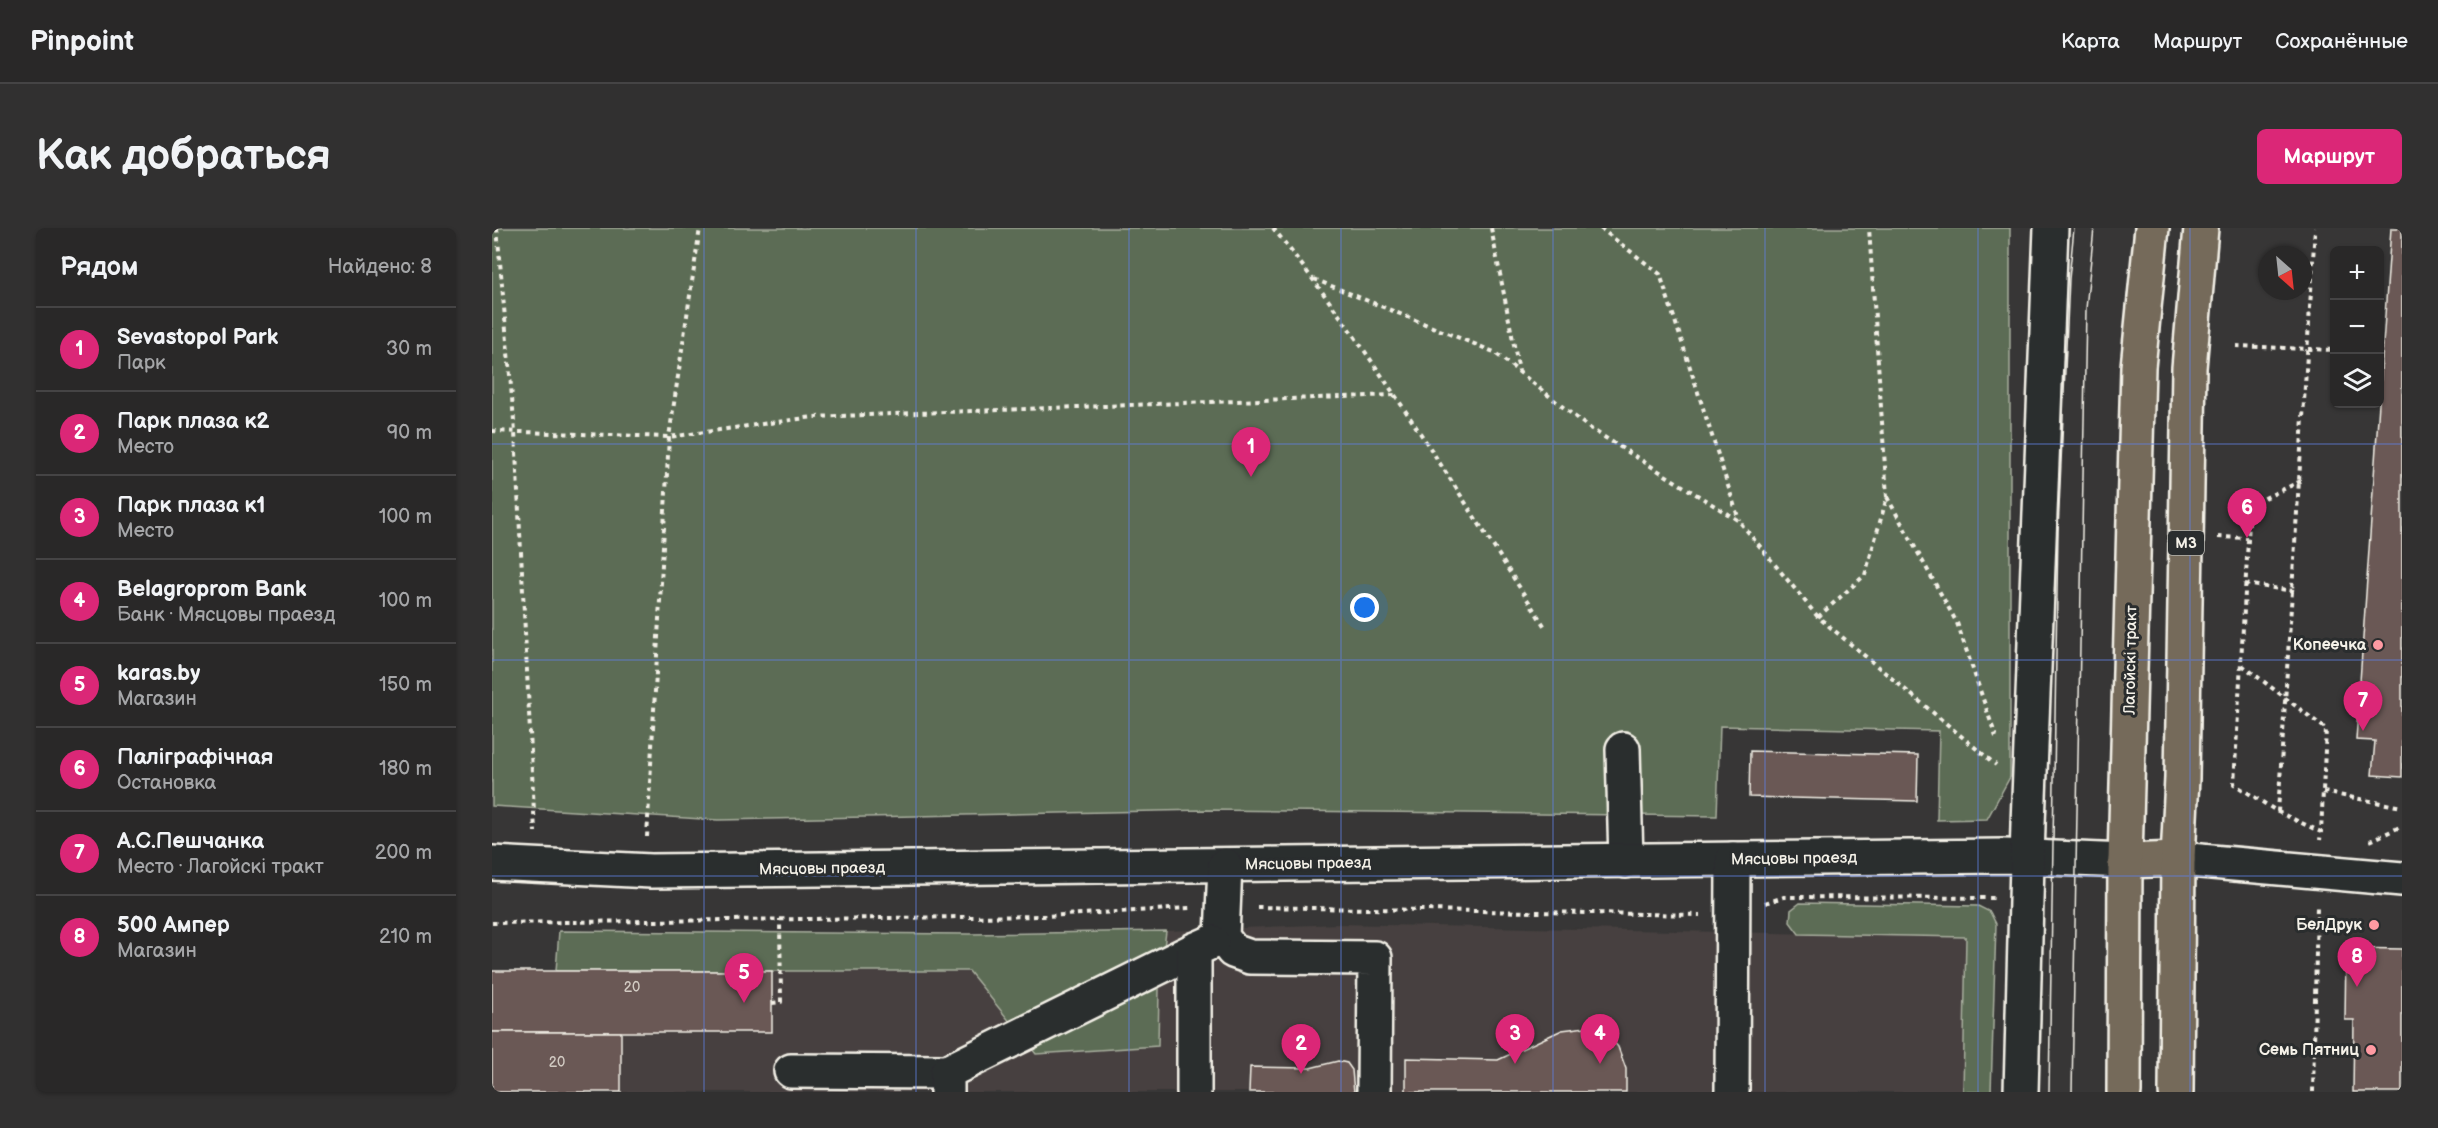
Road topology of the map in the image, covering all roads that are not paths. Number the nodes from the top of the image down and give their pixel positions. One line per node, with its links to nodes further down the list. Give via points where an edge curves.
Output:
1 (2051, 228): 5 (street)
2 (2152, 228): 9 (main road, Лагойскі тракт, via 2138,367)
3 (2201, 228): 6 (main road, М3, via 2189,368)
4 (1623, 749): 8 (street)
5 (2028, 857): 7 (street, Мясцовы праезд); 9 (street, Мясцовы праезд); 19 (street)
6 (2178, 859): 9 (main road); 12 (street); 21 (main road, М3)
7 (1733, 860): 8 (street, Мясцовы праезд); 18 (street)
8 (1626, 861): 11 (street, Мясцовы праезд)
9 (2125, 861): 20 (main road, Лагойскі тракт)
10 (492, 863): 11 (street, Мясцовы праезд, via 651,871)
11 (1225, 865): 13 (street)
12 (2402, 879)
13 (1208, 943): 15 (street); 16 (street); 17 (street, via 1250,957 1375,958)
14 (791, 1071): 15 (street)
15 (947, 1082)
16 (1194, 1092)
17 (1374, 1092)
18 (1732, 1092)
19 (2021, 1092)
20 (2124, 1092)
21 (2176, 1092)

